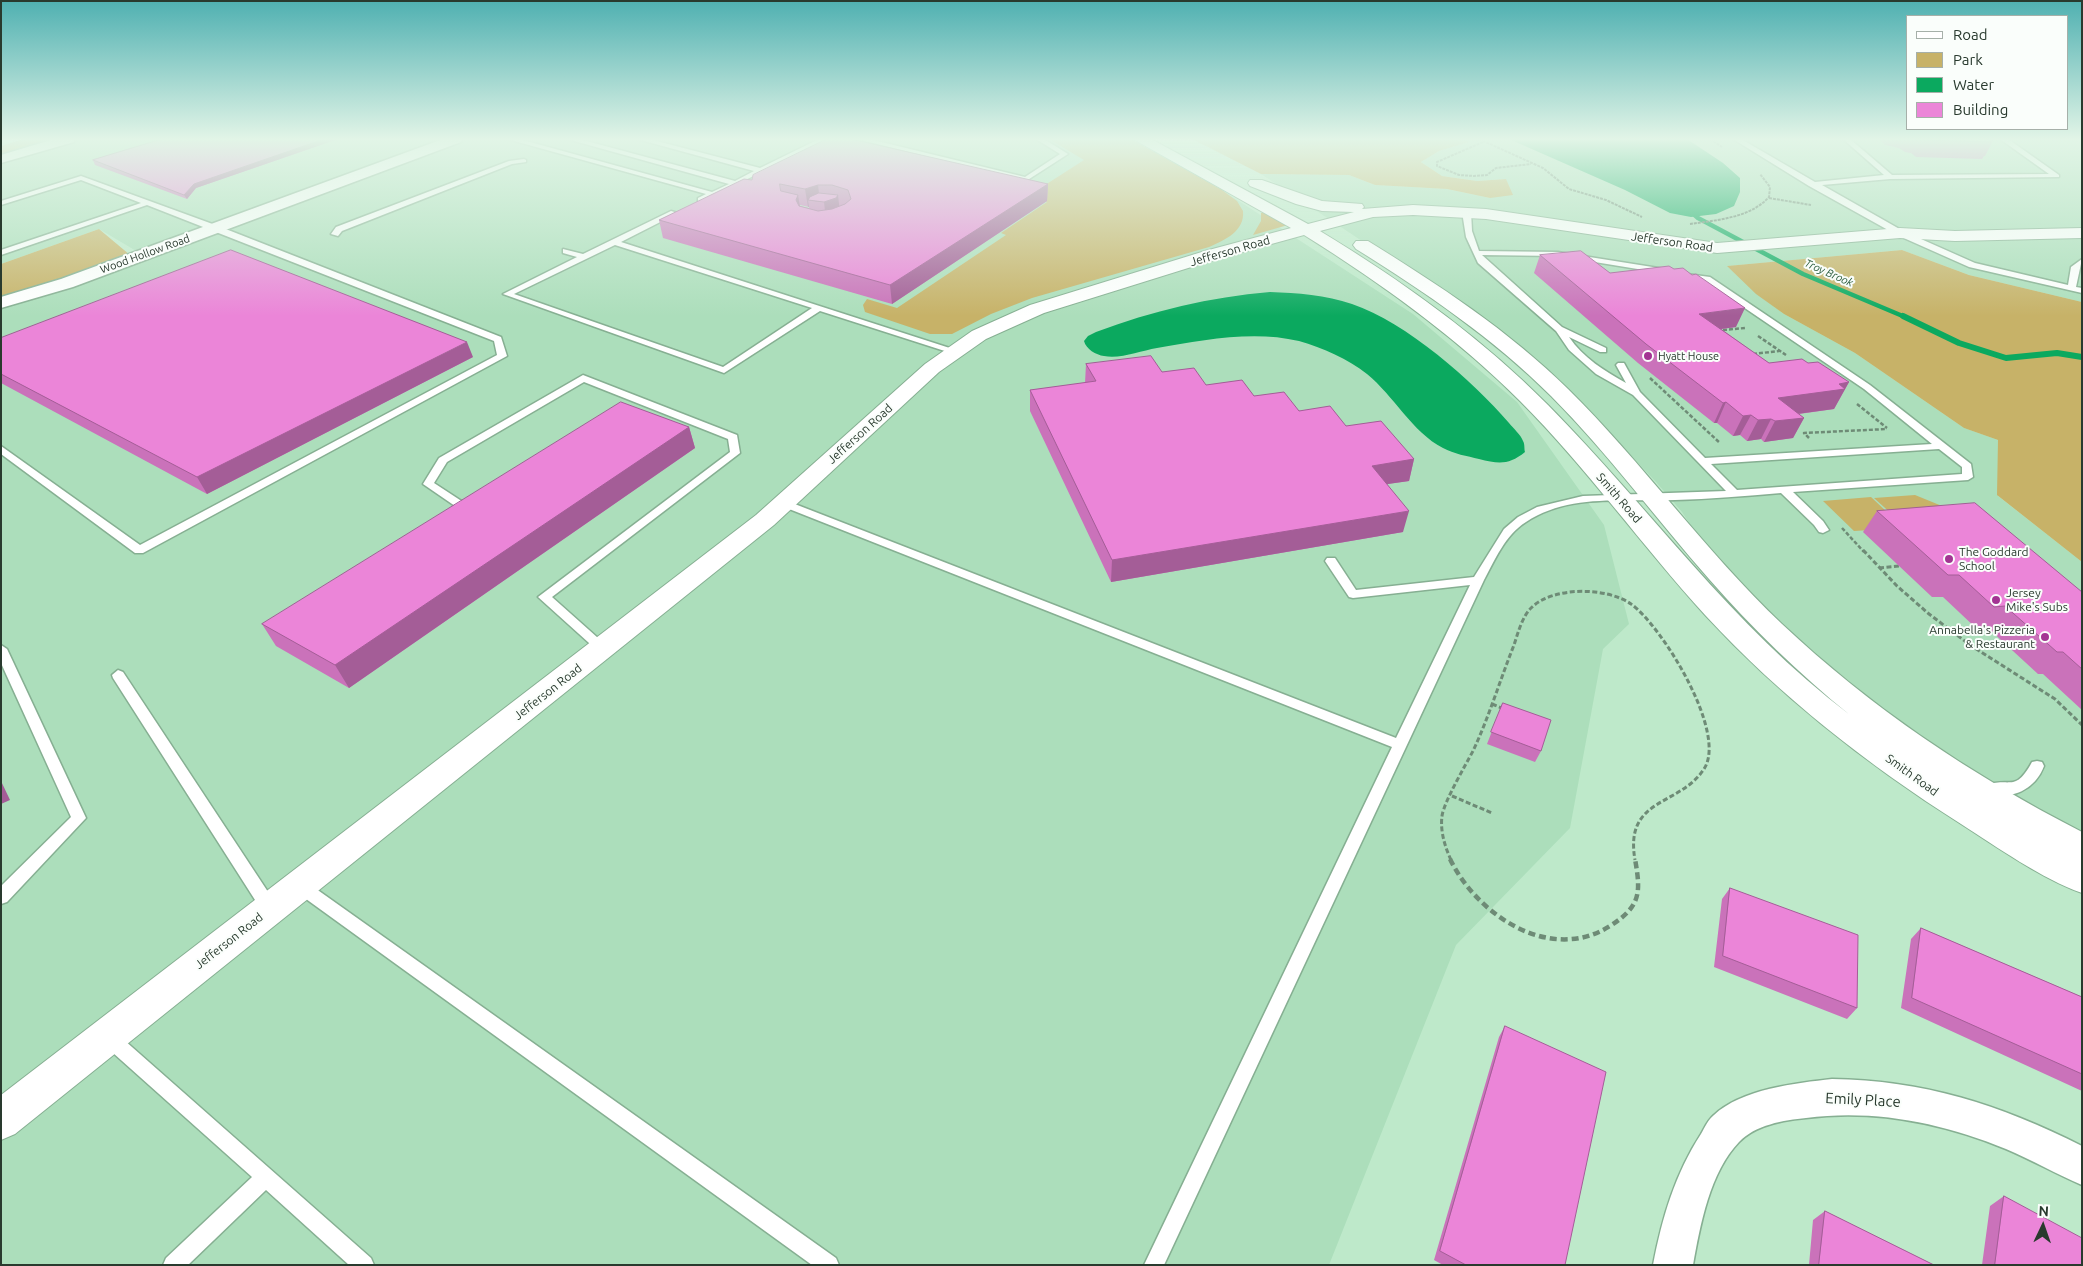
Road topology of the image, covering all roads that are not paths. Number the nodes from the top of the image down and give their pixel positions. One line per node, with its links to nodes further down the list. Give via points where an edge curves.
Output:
1 (17, 198): 12 (lane)
2 (135, 198): 13 (lane)
3 (296, 198): 19 (street, Wood Hollow Road)
4 (418, 198): 22 (lane, via 339,229)
5 (704, 198): 11 (lane)
6 (1252, 198): 27 (street, via 1253,223 1247,233)
7 (1265, 198): 18 (street, Smith Road)
8 (1265, 198): 18 (street, Smith Road)
9 (1285, 198): 14 (street, via 1322,206)
10 (1837, 198): 20 (lane)
11 (696, 202)
12 (1, 203)
13 (148, 203): 19 (lane); 25 (lane)
14 (1443, 210): 16 (street, Jefferson Road); 18 (street, Jefferson Road, via 1372,212)
15 (679, 211): 23 (lane)
16 (1467, 212): 20 (street, Jefferson Road, via 1701,248 1766,246); 26 (lane)
17 (2082, 222): 20 (street, Jefferson Road, via 1940,224)
18 (1316, 226): 27 (street, Jefferson Road); 44 (street, Smith Road, via 1503,373 1545,413); 45 (street, Smith Road, via 1394,265 1514,349 1585,419)
19 (215, 228): 32 (street, Wood Hollow Road, via 67,283); 40 (lane, via 498,339 502,356 139,550)
20 (1900, 233): 21 (street, Jefferson Road, via 1955,236); 30 (lane, via 1972,265)
21 (2082, 233)
22 (335, 234)
23 (614, 242): 28 (lane); 33 (lane)
24 (566, 251): 28 (lane)
25 (1, 253)
26 (1476, 253): 34 (lane); 39 (lane, via 1558,254 1707,279 1867,387)
27 (1211, 255): 36 (street, Jefferson Road, via 1036,309)
28 (584, 257): 33 (lane, via 508,294 724,370)
29 (2082, 261): 30 (lane, via 2075,267)
30 (2071, 289): 31 (lane)
31 (2082, 291)
32 (1, 303)
33 (820, 308): 36 (lane)
34 (1558, 329): 35 (lane); 38 (lane, via 1572,348 1599,372)
35 (1603, 350)
36 (954, 351): 46 (street, Jefferson Road)
37 (1621, 365): 38 (lane)
38 (1636, 393): 41 (lane)
39 (1942, 446): 41 (lane); 42 (lane, via 1967,466 1968,476)
40 (1, 449)
41 (1704, 461): 43 (lane)
42 (1784, 490): 43 (lane); 48 (lane)
43 (1734, 493): 45 (lane)
44 (1618, 497): 45 (lane); 50 (lane, via 1544,508 1521,520 1504,536); 58 (street, Smith Road, via 1753,648 1792,684 1937,793)
45 (1654, 497): 56 (street, Smith Road, via 1734,590 1814,669 1909,744)
46 (783, 503): 52 (street, Jefferson Road); 54 (lane)
47 (459, 504): 52 (lane, via 428,484 443,460 583,378 733,437 735,453 544,597)
48 (1823, 530)
49 (1331, 561): 50 (lane, via 1353,594)
50 (1478, 580): 54 (lane)
51 (1, 649): 60 (lane, via 79,818)
52 (603, 649): 59 (street, Jefferson Road)
53 (118, 675): 61 (lane)
54 (1401, 745): 69 (lane)
55 (2037, 766): 56 (lane, via 2021,788 2006,791)
56 (1976, 788): 57 (street, Smith Road)
57 (2082, 848)
58 (2082, 879)
59 (300, 886): 61 (street, Jefferson Road); 68 (lane)
60 (1, 897)
61 (270, 909): 62 (street, Jefferson Road)
62 (107, 1036): 63 (street, Jefferson Road); 65 (lane)
63 (1, 1120)
64 (2082, 1166): 70 (street, Emily Place, via 2038,1142 1937,1108 1882,1098 1821,1096 1769,1106 1728,1127 1700,1166 1681,1218)
65 (266, 1177): 66 (lane); 67 (lane)
66 (173, 1265)
67 (364, 1265)
68 (829, 1265)
69 (1154, 1265)
70 (1673, 1265)

